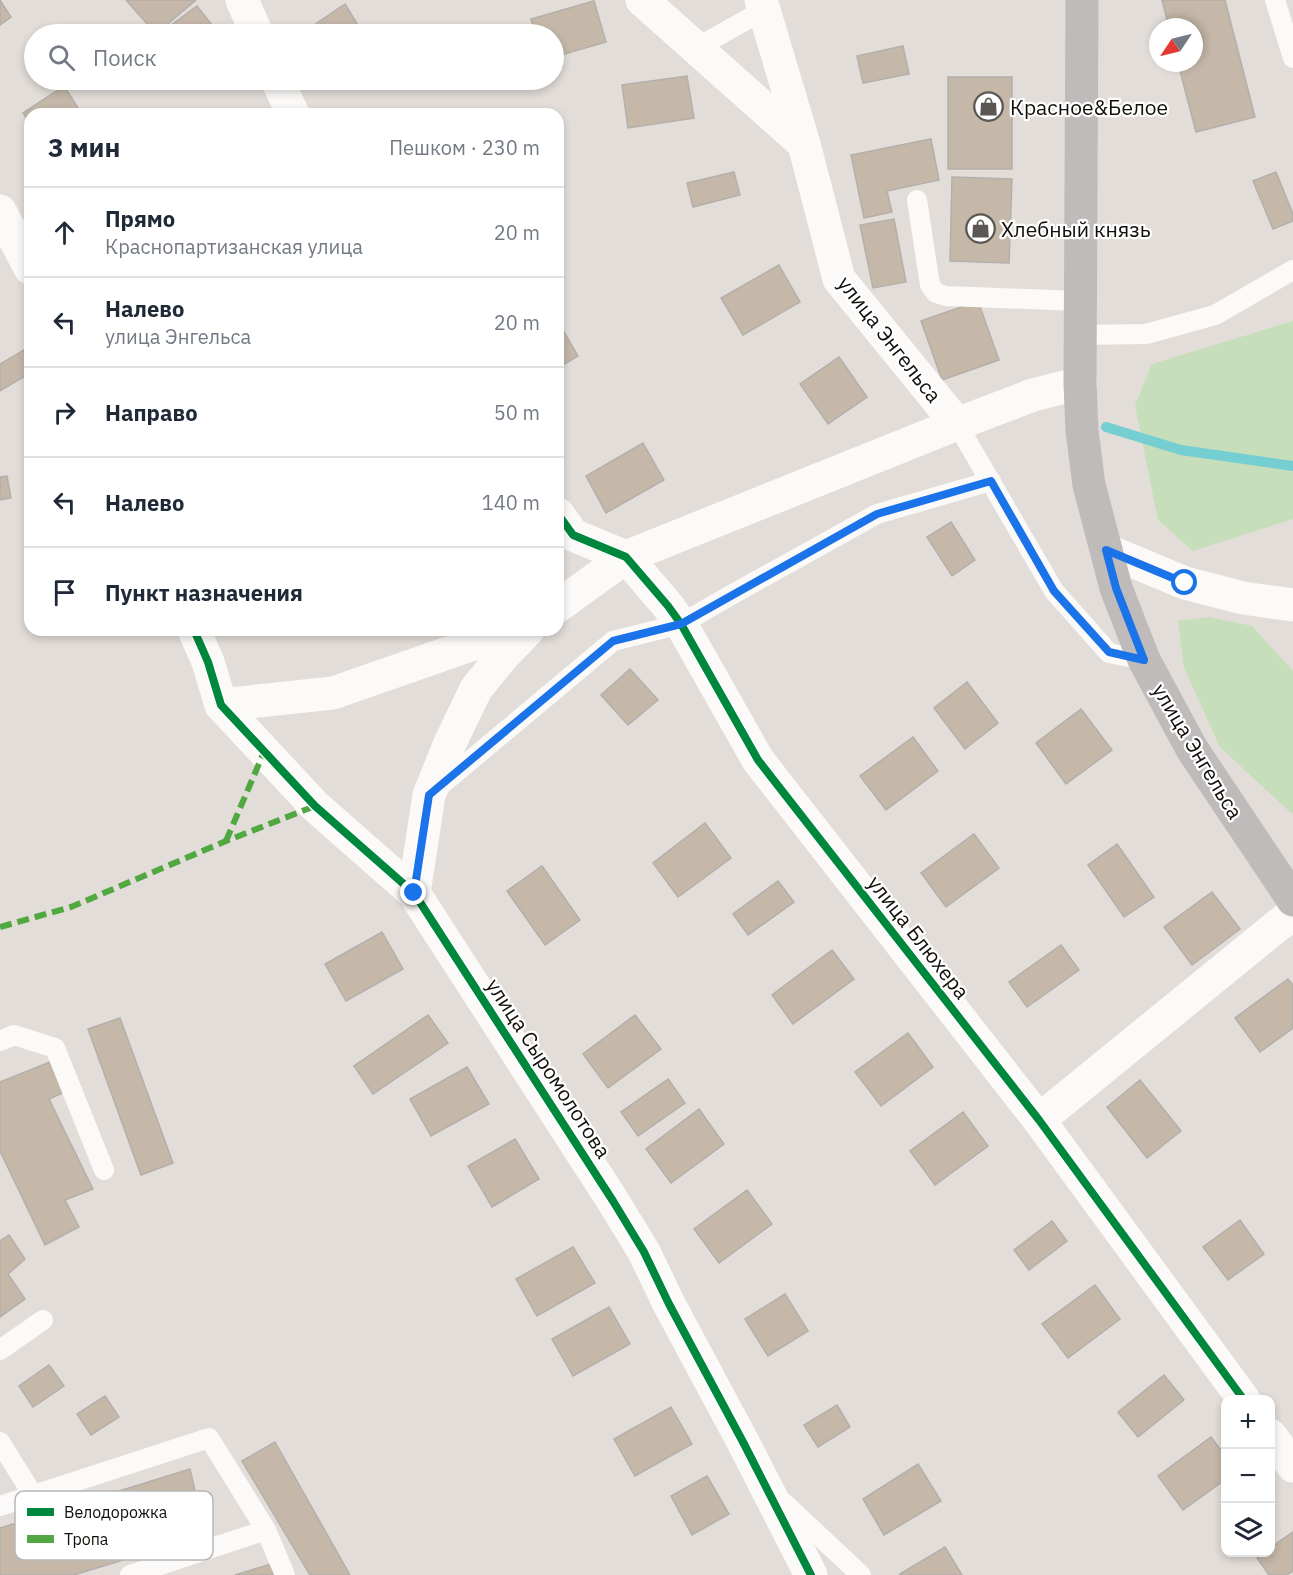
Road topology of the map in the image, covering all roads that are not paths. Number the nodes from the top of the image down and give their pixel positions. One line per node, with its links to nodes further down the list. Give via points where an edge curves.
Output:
1 (242, 0): 6 (street)
2 (642, 0): 7 (street)
3 (1082, 0): 16 (main road, улица Энгельса)
4 (1275, 0): 8 (lane)
5 (763, 5): 7 (lane); 11 (street, улица Энгельса)
6 (253, 24)
7 (696, 48): 11 (street)
8 (1293, 58)
9 (282, 90): 10 (street)
10 (290, 108)
11 (804, 144): 19 (street, улица Энгельса, via 839,279)
12 (917, 200): 16 (lane, via 930,285 936,293)
13 (0, 211): 14 (street)
14 (24, 257)
15 (1293, 270): 17 (lane, via 1215,315 1146,334)
16 (1081, 302): 17 (main road, улица Энгельса)
17 (1081, 334): 18 (main road, улица Энгельса)
18 (1080, 383): 19 (street, via 1033,395); 22 (main road, улица Энгельса, via 1089,485)
19 (957, 424): 20 (lane); 23 (street)
20 (991, 481): 26 (lane, via 877,514); 30 (lane, via 1054,591 1109,652)
21 (564, 522): 23 (street, улица Блюхера, via 573,535)
22 (1106, 550): 25 (street, via 1185,583 1243,598); 30 (main road, улица Энгельса)
23 (626, 557): 24 (street); 26 (street, улица Блюхера)
24 (564, 602)
25 (1293, 604)
26 (681, 624): 32 (lane, via 613,641); 37 (street, улица Блюхера, via 758,760)
27 (497, 636): 31 (street, via 333,693)
28 (522, 636): 32 (street, via 476,689)
29 (207, 646): 31 (street, улица Сыромолотова)
30 (1144, 660): 34 (main road, улица Энгельса, via 1192,749)
31 (221, 705): 33 (street, улица Сыромолотова, via 315,806)
32 (429, 795): 33 (street)
33 (414, 893): 45 (street, улица Сыромолотова, via 644,1252)
34 (1293, 900)
35 (1293, 914): 37 (street)
36 (0, 1041): 38 (lane, via 14,1035 55,1048)
37 (1039, 1120): 41 (street, улица Блюхера)
38 (104, 1170)
39 (43, 1320): 40 (lane)
40 (0, 1350)
41 (1240, 1395)
42 (0, 1442): 46 (lane)
43 (1275, 1442): 44 (street)
44 (1293, 1466)
45 (765, 1486): 55 (street, улица Сыромолотова); 56 (lane)
46 (31, 1491)
47 (45, 1491): 50 (lane, via 209,1438)
48 (15, 1501): 49 (lane)
49 (0, 1506)
50 (266, 1530): 51 (lane); 54 (lane)
51 (213, 1548)
52 (175, 1560): 53 (lane)
53 (130, 1575)
54 (285, 1575)
55 (811, 1575)
56 (861, 1575)

